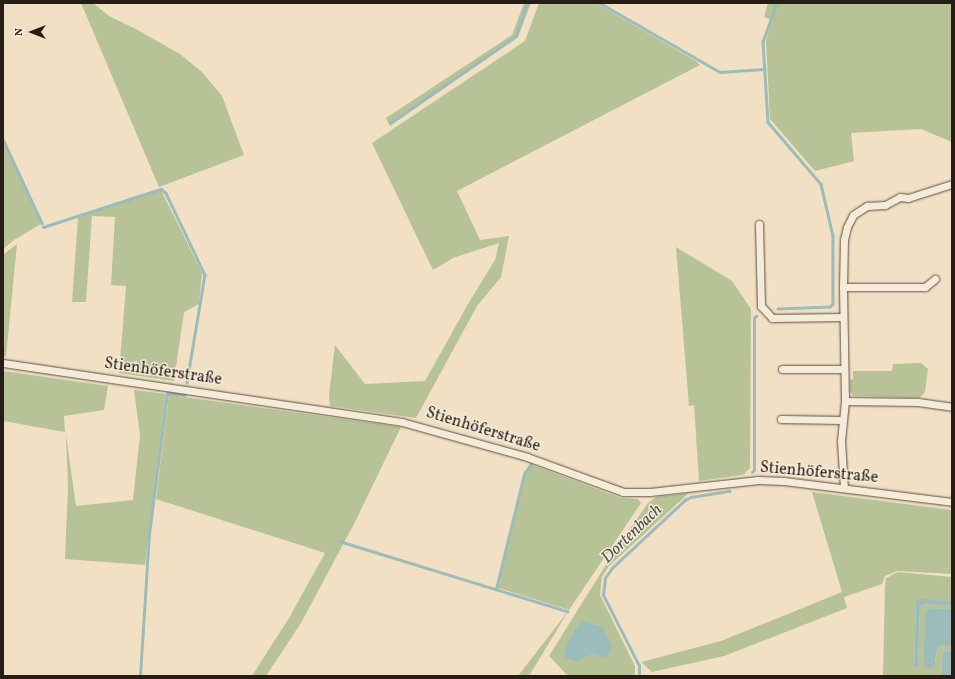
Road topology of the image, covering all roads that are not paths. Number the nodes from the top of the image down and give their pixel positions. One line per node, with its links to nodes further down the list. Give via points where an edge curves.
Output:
1 (952, 184): 4 (street, via 908,198 900,196 885,205 859,209 847,227 844,240)
2 (759, 224): 5 (street, via 761,306 772,318)
3 (935, 279): 4 (street, via 924,287)
4 (843, 287): 5 (street)
5 (843, 317): 8 (street)
6 (3, 363): 13 (street, Stienhöferstraße, via 402,422 527,457 623,492 650,492 758,480)
7 (782, 369): 8 (street)
8 (844, 369): 9 (street)
9 (845, 401): 10 (street, via 918,402); 12 (street)
10 (952, 407)
11 (782, 419): 12 (street)
12 (843, 420): 13 (street, via 841,441)
13 (844, 488): 14 (street, Stienhöferstraße)
14 (952, 502)

